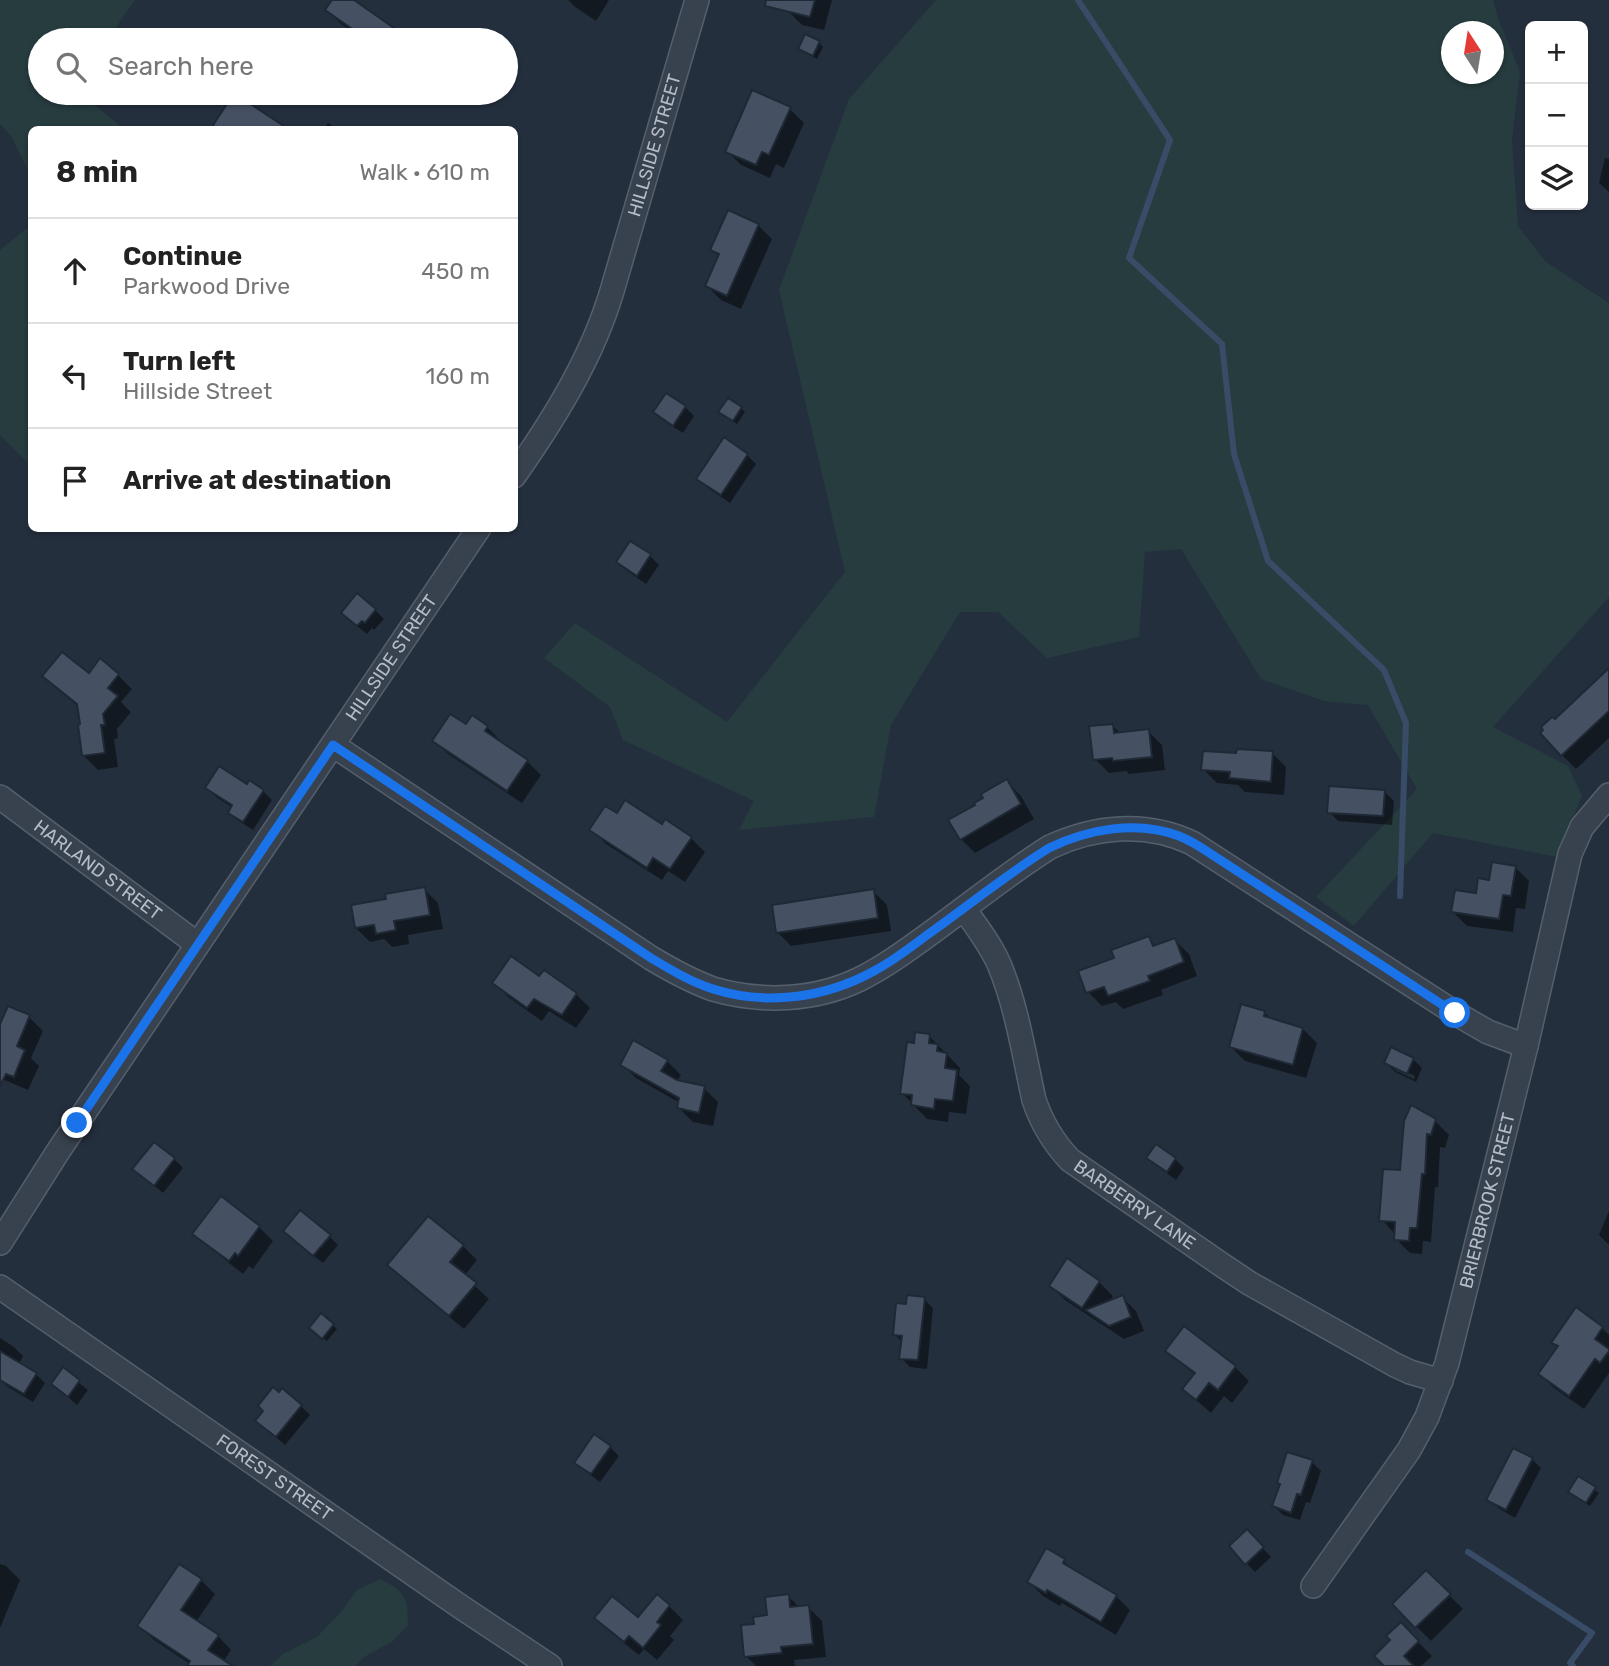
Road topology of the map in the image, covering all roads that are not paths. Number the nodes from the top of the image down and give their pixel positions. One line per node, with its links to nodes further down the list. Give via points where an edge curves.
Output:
1 (697, 0): 2 (street, HILLSIDE STREET, via 600,327 571,386)
2 (518, 470)
3 (476, 532): 4 (street, HILLSIDE STREET)
4 (333, 745): 7 (street, via 651,958 732,994 788,997 824,992 858,980); 8 (street, HILLSIDE STREET)
5 (1609, 795): 9 (street, BRIERBROOK STREET, via 1582,827 1570,854)
6 (0, 797): 8 (street, HARLAND STREET)
7 (964, 909): 9 (street, via 1063,841 1111,829 1161,831 1208,852 1471,1023); 12 (street, BARBERRY LANE, via 991,948 1005,981 1039,1114 1070,1160 1250,1283 1395,1366)
8 (197, 944): 10 (street, HILLSIDE STREET)
9 (1526, 1046): 12 (street, BRIERBROOK STREET)
10 (0, 1243)
11 (0, 1287): 14 (street, FOREST STREET)
12 (1441, 1381): 13 (street, BRIERBROOK STREET, via 1409,1450)
13 (1313, 1586)
14 (550, 1666)

